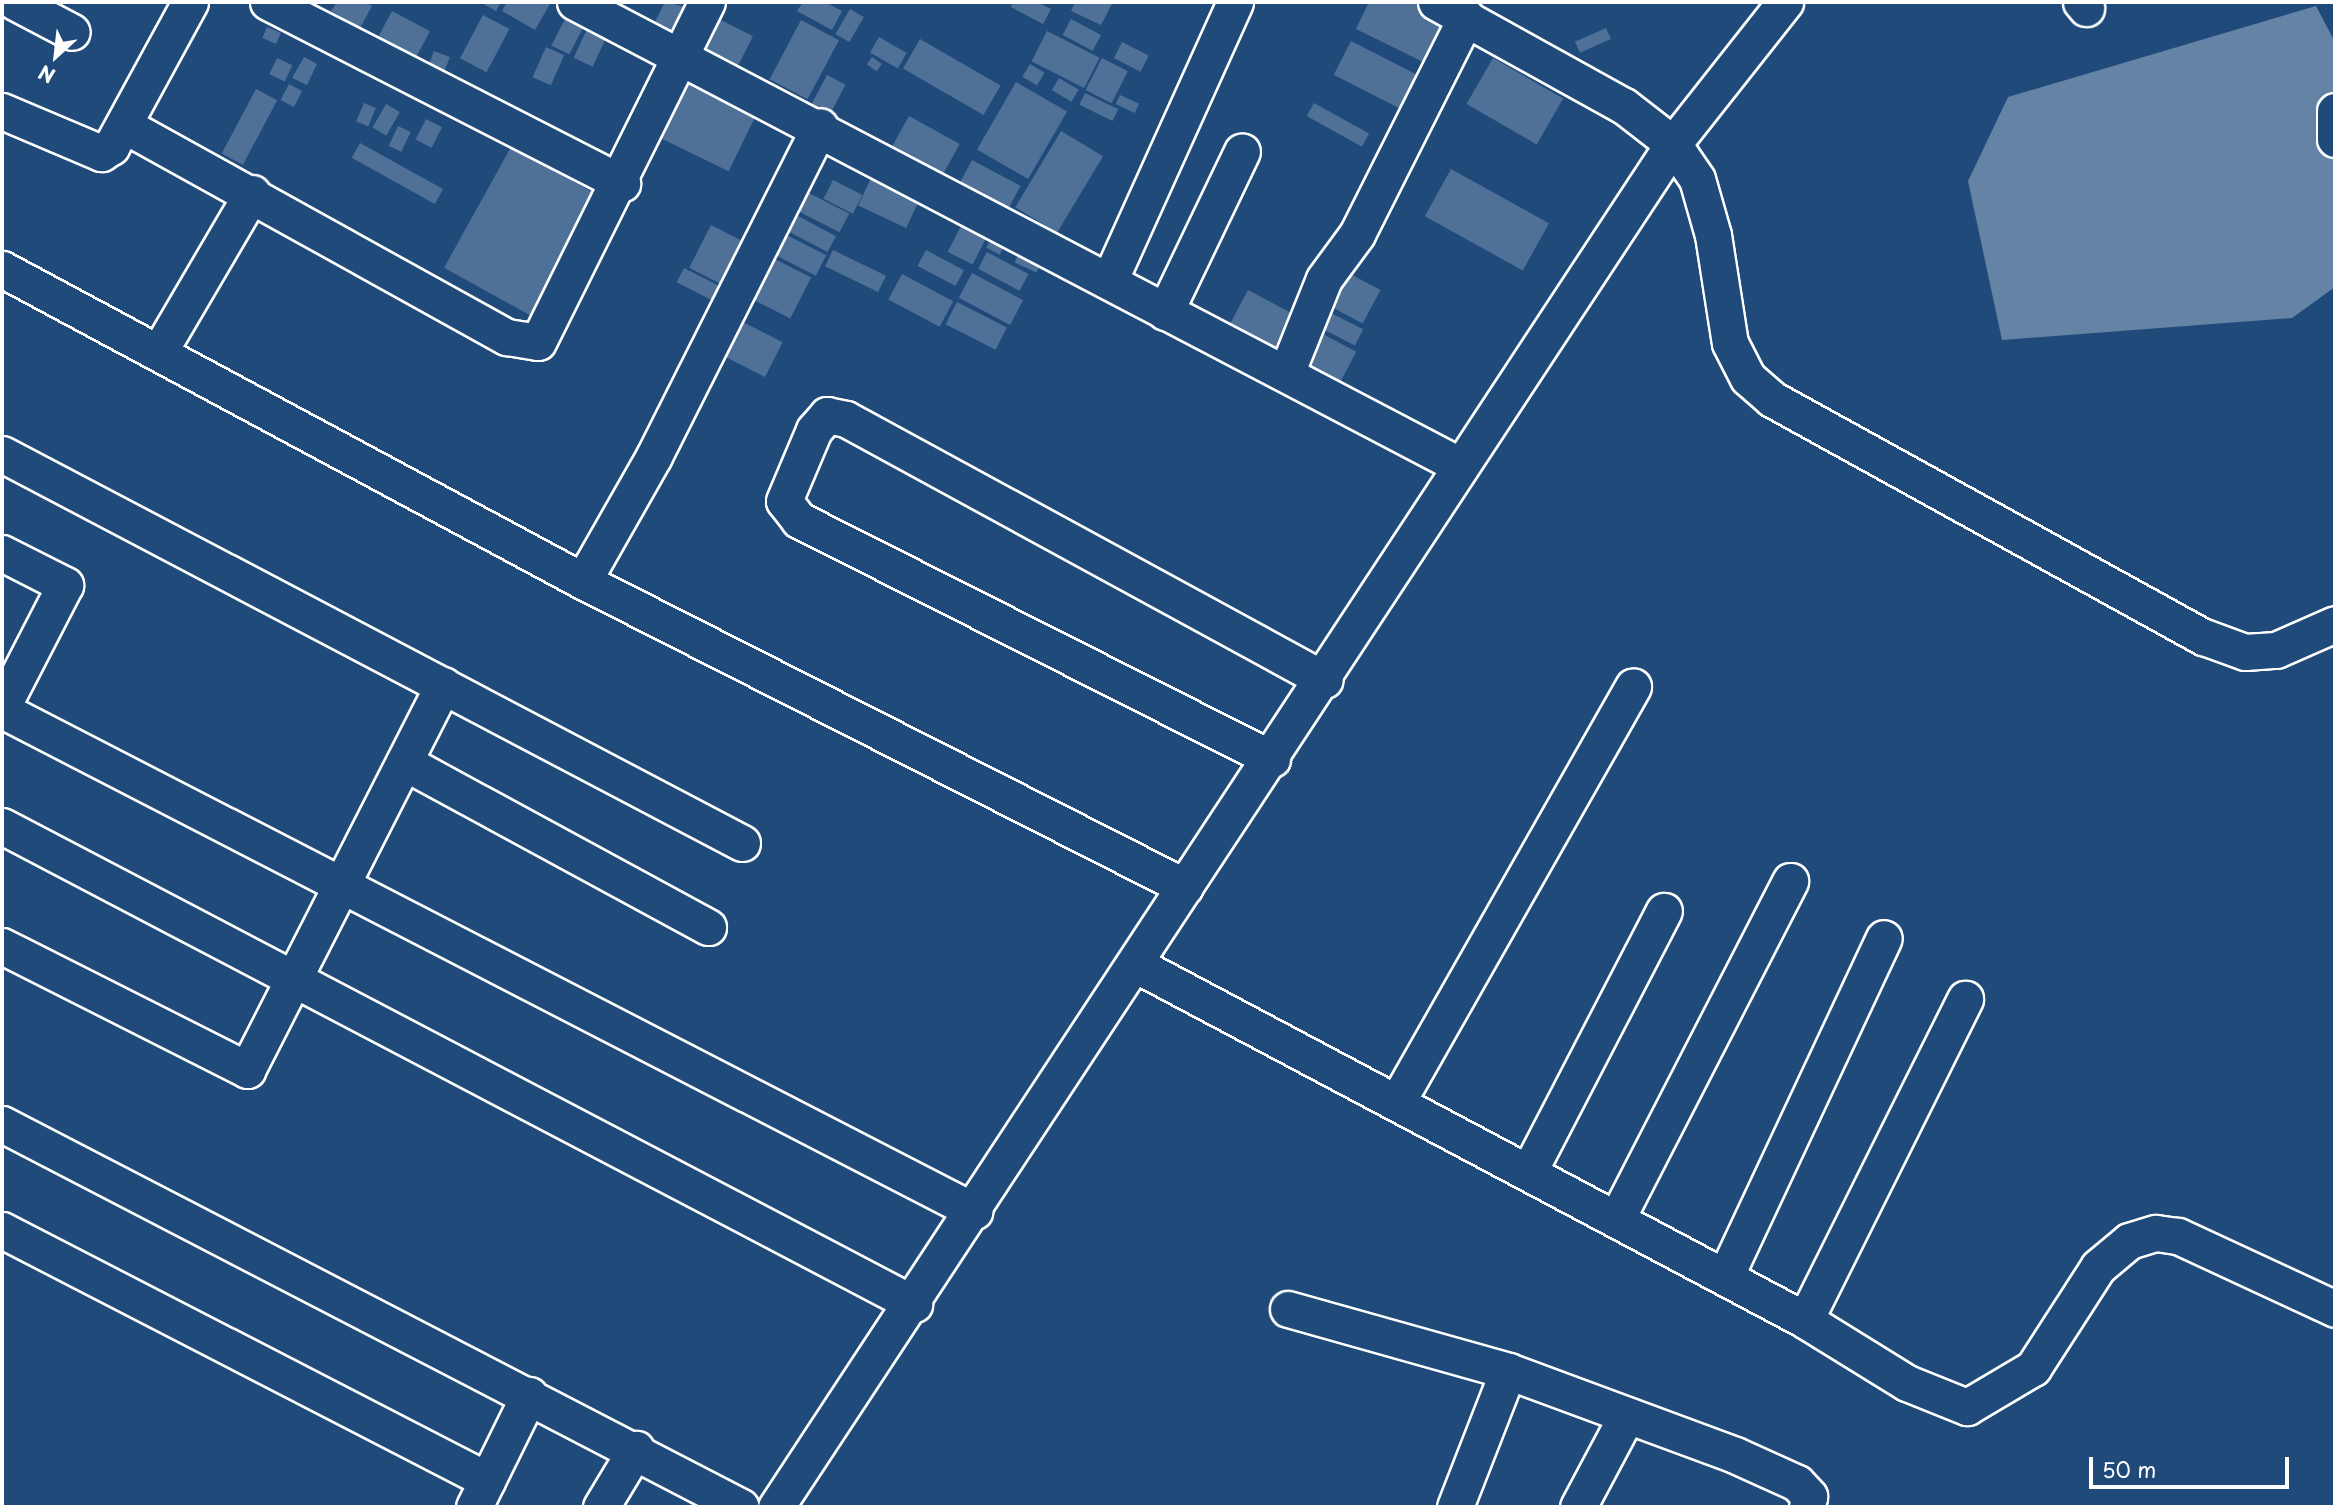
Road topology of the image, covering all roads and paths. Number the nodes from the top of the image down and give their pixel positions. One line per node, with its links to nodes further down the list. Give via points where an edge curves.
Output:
1 (15, 2): 10 (street)
2 (190, 2): 14 (street)
3 (268, 2): 19 (street)
4 (575, 2): 11 (street)
5 (707, 2): 11 (street)
6 (1436, 2): 9 (street)
7 (1785, 2): 17 (street)
8 (1233, 3): 22 (street)
9 (1466, 18): 17 (street, via 1624,106); 25 (street, via 1357,234 1324,279)
10 (72, 32)
11 (682, 56): 15 (street); 19 (street)
12 (2, 111): 14 (street, via 87,152 111,147)
13 (2335, 111): 16 (street)
14 (124, 125): 20 (street)
15 (820, 126): 22 (street); 29 (street, via 654,456)
16 (2335, 139)
17 (1673, 144): 27 (street); 30 (street, via 1697,179 1713,235 1730,343 1748,379 1772,399 2204,637 2245,652 2276,650)
18 (1242, 151): 23 (street)
19 (622, 183): 20 (street, via 549,330 538,342 522,345)
20 (251, 193): 24 (street)
21 (2, 269): 24 (street)
22 (1110, 279): 23 (street)
23 (1165, 312): 25 (street)
24 (160, 350): 29 (street)
25 (1287, 371): 27 (street)
26 (2, 454): 32 (street)
27 (1461, 466): 31 (street)
28 (2, 553): 34 (street, via 65,586)
29 (583, 581): 41 (street)
30 (2335, 624)
31 (1325, 680): 35 (street); 35 (street, via 846,419 827,415 814,430 784,501 799,520)
32 (443, 685): 36 (street); 38 (street)
33 (1633, 686): 49 (street)
34 (2, 708): 40 (street)
35 (1272, 760): 41 (street)
36 (404, 762): 40 (street); 43 (street)
37 (2, 827): 47 (street)
38 (742, 843)
39 (1790, 881): 53 (street)
40 (342, 885): 47 (street); 52 (street)
41 (1185, 887): 46 (street)
42 (1664, 911): 51 (street)
43 (708, 927)
44 (1884, 938): 55 (street)
45 (2, 946): 47 (street, via 247,1070)
46 (1135, 964): 49 (street); 52 (street)
47 (293, 981): 56 (street)
48 (1965, 999): 59 (street)
49 (1397, 1102): 51 (street)
50 (2, 1124): 61 (street)
51 (1528, 1171): 53 (street)
52 (974, 1211): 56 (street)
53 (1617, 1218): 55 (street)
54 (2, 1230): 64 (street)
55 (1725, 1277): 59 (street)
56 (914, 1304): 67 (street)
57 (1288, 1309): 60 (street)
58 (2335, 1309): 59 (street, via 2179,1236 2156,1233 2129,1241 2098,1267 2033,1368 1967,1408 1907,1383)
59 (1805, 1320)
60 (1508, 1371): 62 (street); 68 (street)
61 (529, 1395): 63 (street); 64 (street)
62 (1627, 1415): 69 (street); 70 (street, via 1797,1483 1809,1496)
63 (636, 1450): 65 (street); 66 (street)
64 (481, 1494)
65 (601, 1507)
66 (741, 1507)
67 (776, 1507)
68 (1455, 1507)
69 (1578, 1507)
70 (1807, 1507)

